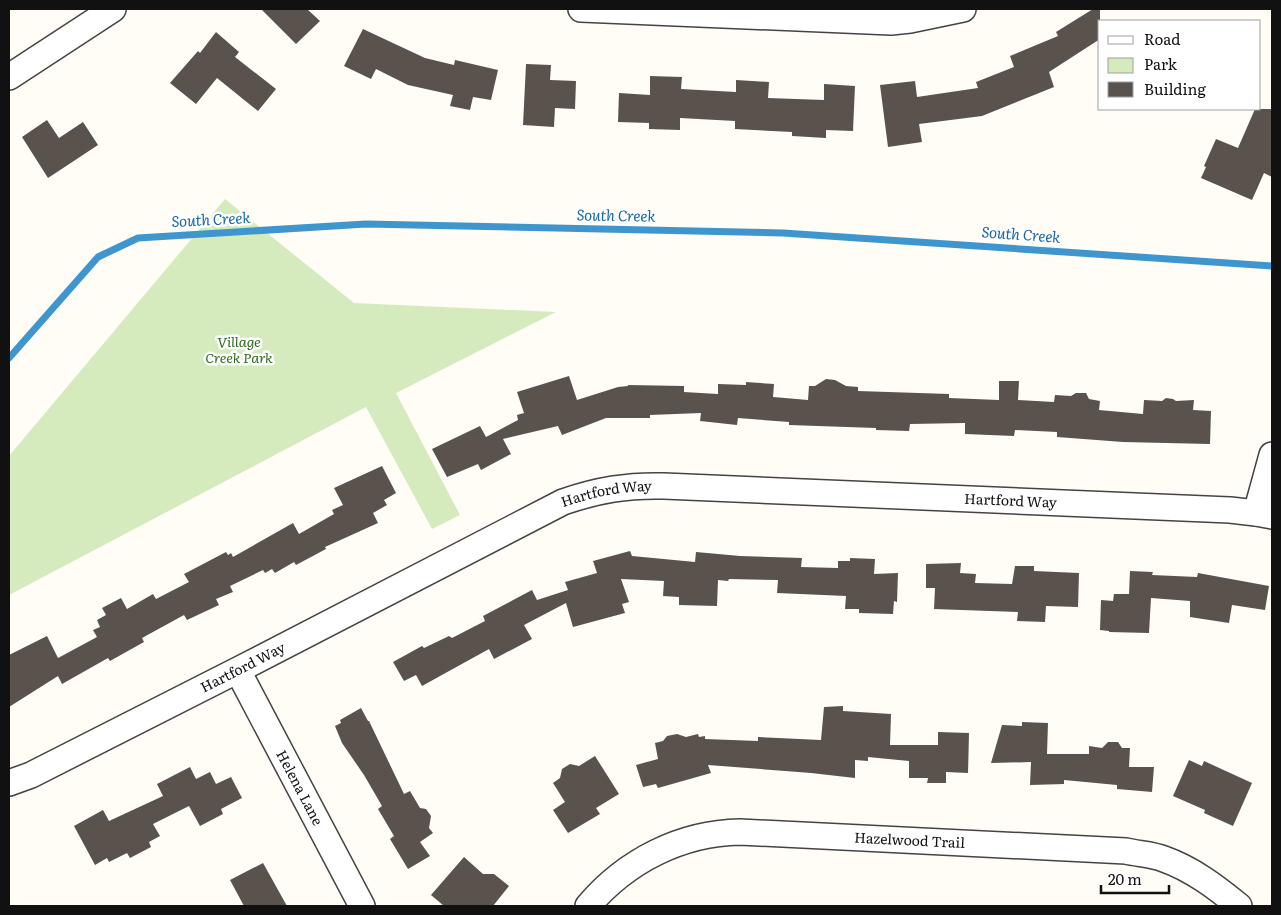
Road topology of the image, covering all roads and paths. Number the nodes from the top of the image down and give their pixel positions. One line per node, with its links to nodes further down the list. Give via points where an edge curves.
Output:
1 (113, 9): 4 (street)
2 (581, 9): 3 (street, via 891,22)
3 (963, 9)
4 (9, 77)
5 (1272, 455): 6 (street)
6 (1264, 514): 7 (street, Hartford Way, via 640,485 621,487 563,502)
7 (238, 670): 8 (street, Hartford Way, via 31,775); 9 (street, Helena Lane)
8 (9, 783)
9 (362, 906)
10 (588, 906): 11 (street, Hazelwood Trail, via 623,872 653,853 697,838 740,832 1139,853 1163,858 1191,872)
11 (1239, 906)

